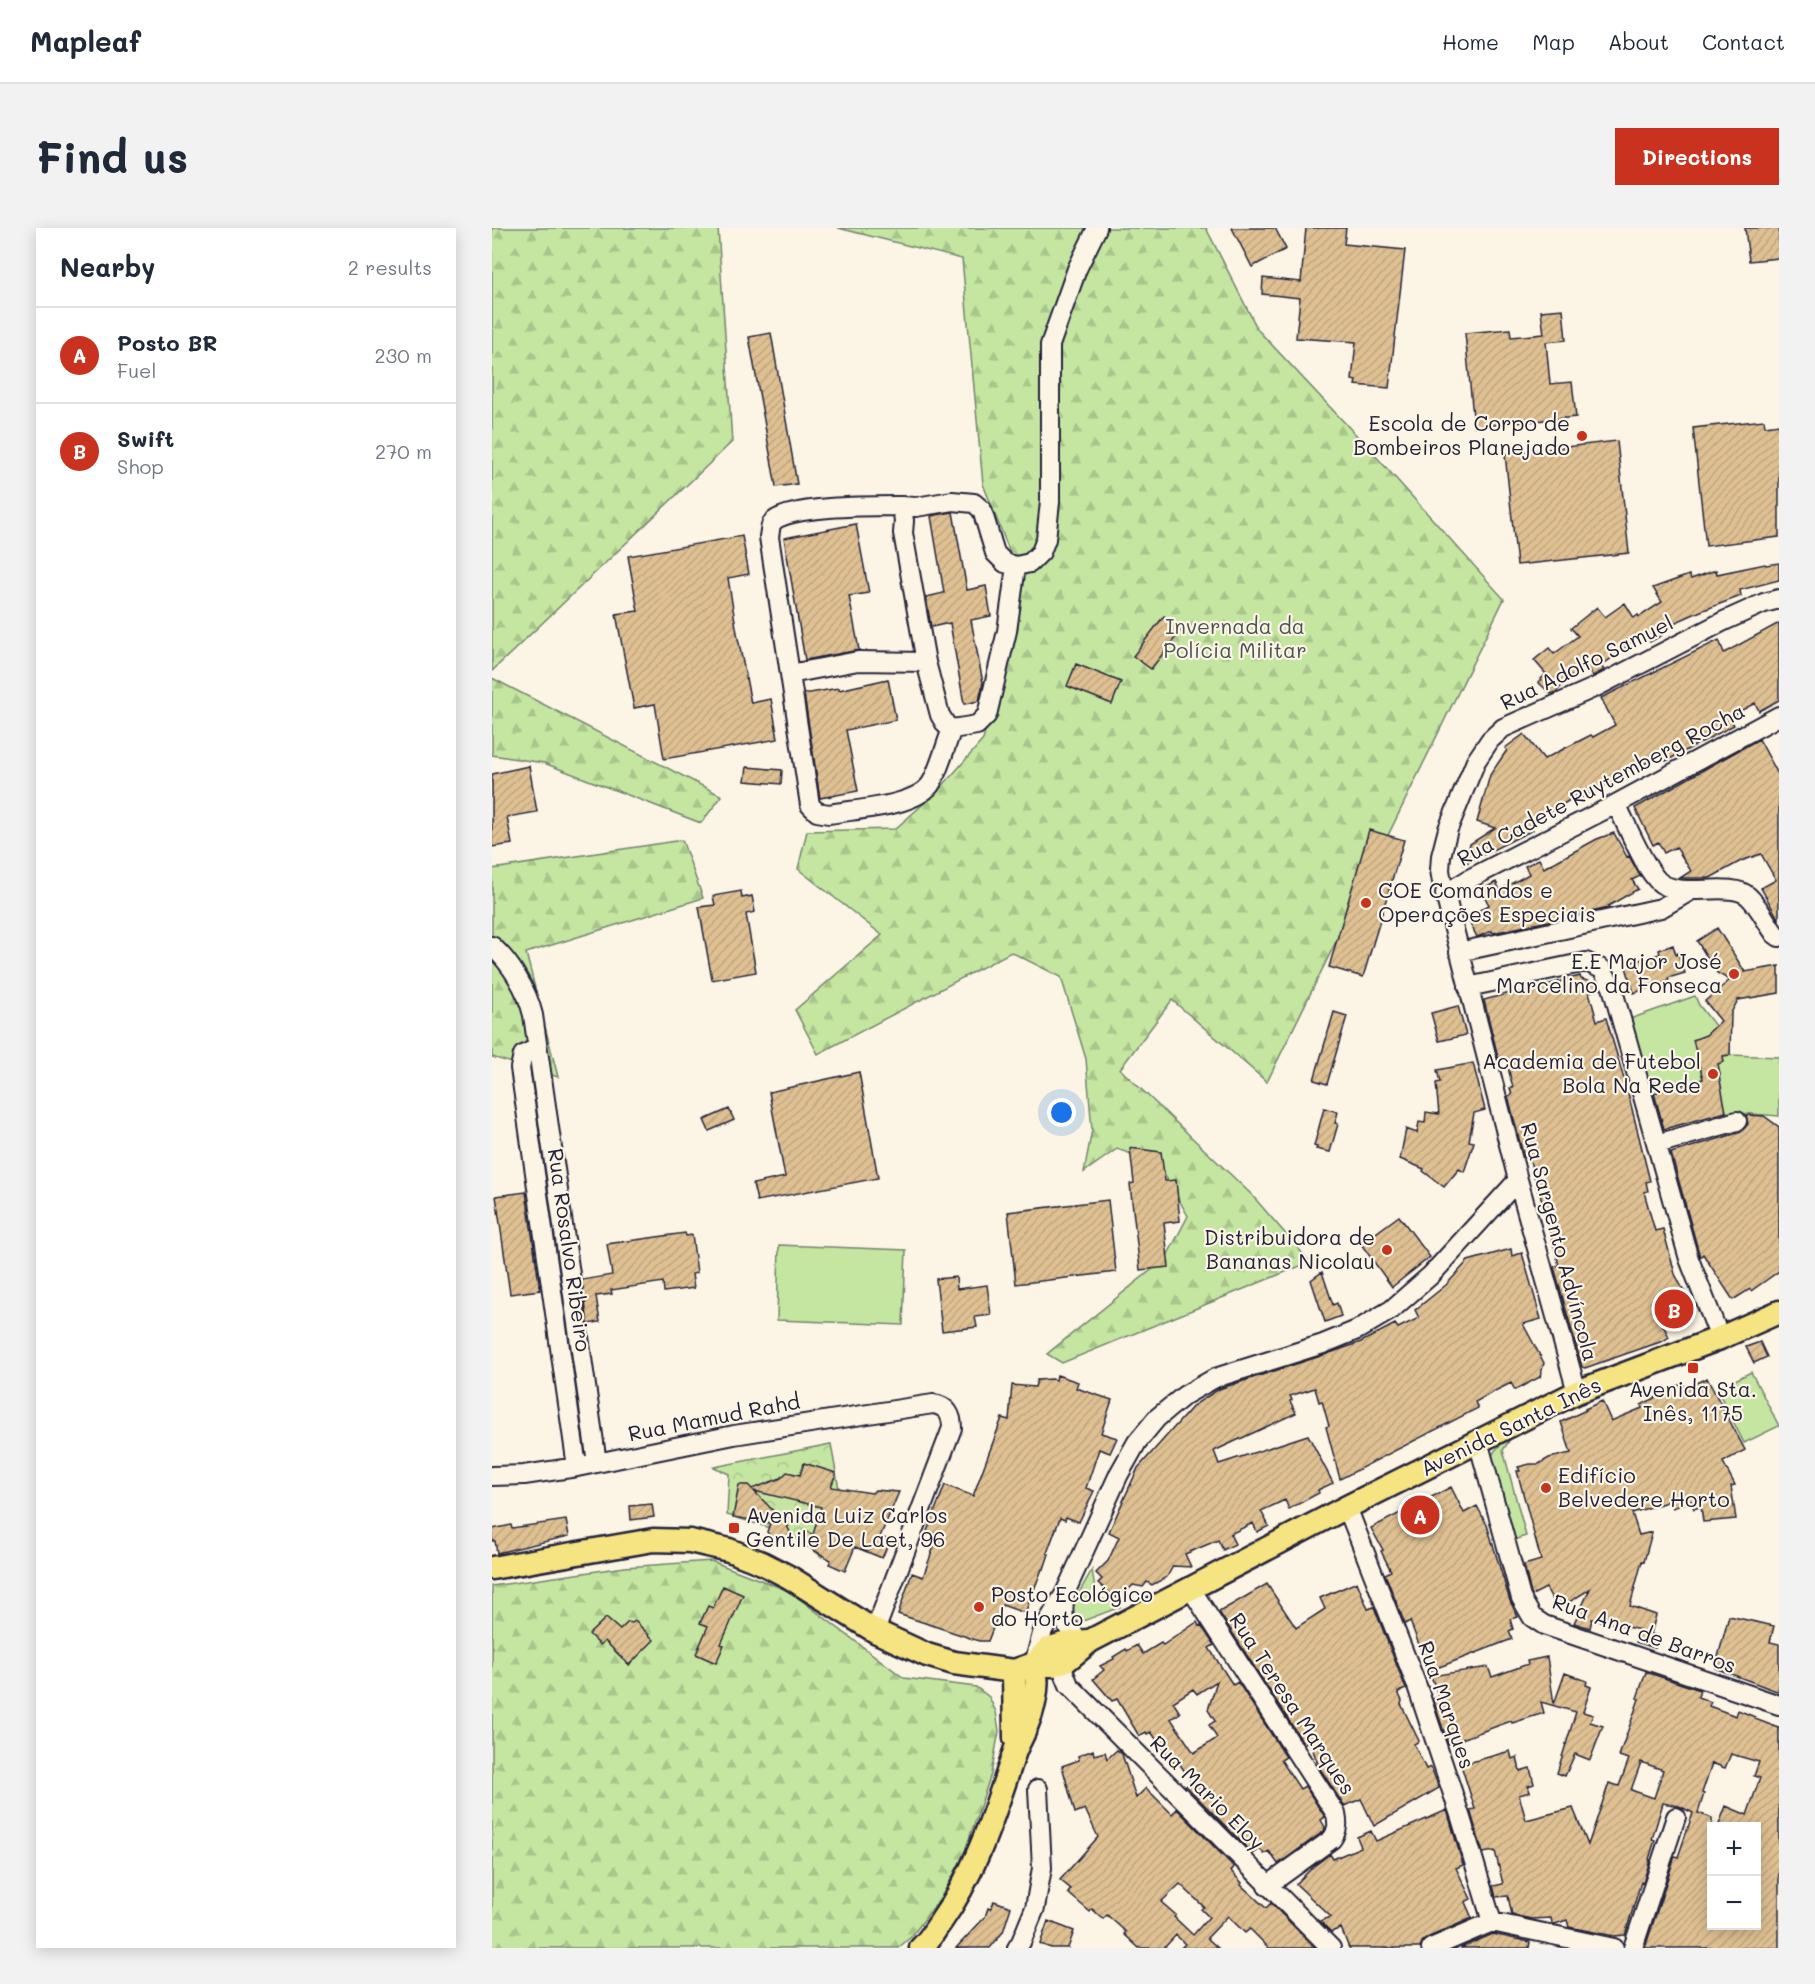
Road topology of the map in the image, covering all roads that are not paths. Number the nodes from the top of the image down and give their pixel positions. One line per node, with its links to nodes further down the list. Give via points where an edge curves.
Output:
1 (1097, 228): 3 (street, via 1077,268 1050,345 1050,502 1046,539 1041,552 1030,563)
2 (902, 506): 3 (street, via 974,503 982,510 995,553 1005,563); 5 (street, via 903,533); 6 (street, via 814,508 771,524 769,537)
3 (1016, 566): 8 (street, via 1007,631 987,715 977,725)
4 (1779, 599): 11 (street, Rua Adolfo Samuel, via 1724,621 1596,687 1503,728 1476,761 1445,838 1440,870)
5 (926, 662): 6 (street, via 858,661); 8 (street, via 940,714)
6 (790, 674): 8 (street, via 810,805 818,812 829,814 919,796 931,784)
7 (1775, 719): 9 (street); 10 (street, Rua Cadete Ruytemberg Rocha)
8 (952, 729)
9 (1779, 737)
10 (1616, 804): 11 (street, Rua Cadete Ruytemberg Rocha); 12 (street, via 1655,877 1663,885)
11 (1444, 888): 15 (street, Rua Sargento Advíncola)
12 (1692, 890): 13 (street, via 1743,892); 15 (street, via 1660,908)
13 (1779, 937)
14 (492, 945): 17 (street, Rua Rosalvo Ribeiro, via 512,968 531,1007)
15 (1459, 952): 16 (street, Rua Sargento Advíncola)
16 (1468, 987): 19 (street, via 1586,962 1602,969 1612,987); 20 (street, Rua Sargento Advíncola)
17 (537, 1048): 25 (street, Rua Rosalvo Ribeiro); 26 (street, Rua Rosalvo Ribeiro, via 523,1055 520,1068)
18 (1737, 1121): 19 (street)
19 (1657, 1144): 22 (street, via 1689,1259)
20 (1518, 1180): 23 (street, Rua Sargento Advíncola); 31 (street, via 1431,1275 1391,1310 1332,1341 1215,1378 1185,1395 1157,1418 1137,1442 1119,1474)
21 (1779, 1312): 22 (main road, Avenida Santa Inês)
22 (1720, 1338): 23 (main road, Avenida Santa Inês)
23 (1576, 1392): 24 (main road, Avenida Santa Inês)
24 (1478, 1441): 28 (main road, Avenida Santa Inês); 36 (street, Rua Ana de Barros, via 1521,1598 1532,1617)
25 (597, 1463): 26 (street, Rua Mamud Rahd); 32 (street, Rua Mamud Rahd, via 852,1416 933,1404 944,1407 952,1419 952,1428)
26 (577, 1467): 27 (street, Rua Mamud Rahd)
27 (492, 1476)
28 (1347, 1508): 30 (main road, Avenida Santa Inês); 40 (street, Rua Marques, via 1417,1686)
29 (492, 1568): 32 (main road, via 653,1540 690,1542 729,1550 762,1563)
30 (1191, 1589): 33 (main road, Avenida Santa Inês); 39 (street, Rua Teresa Marques, via 1336,1814 1337,1832 1332,1839)
31 (1065, 1593): 33 (street, via 1063,1618 1070,1632); 35 (street)
32 (875, 1631): 35 (main road, via 954,1663)
33 (1085, 1641): 34 (main road, Avenida Santa Inês); 35 (main road, Avenida Santa Inês, via 1048,1649)
34 (1060, 1663): 35 (main road); 39 (street, Rua Mario Eloy, via 1069,1685)
35 (1024, 1667): 41 (main road, via 1038,1676 1027,1725 976,1860 951,1907)
36 (1779, 1705)
37 (1038, 1789): 42 (street, via 1042,1868 1035,1908)
38 (1676, 1817): 46 (street)
39 (1267, 1886): 43 (street, Rua Mario Eloy)
40 (1492, 1922): 44 (street); 45 (street)
41 (921, 1948)
42 (1017, 1948)
43 (1331, 1948)
44 (1431, 1948)
45 (1614, 1948)
46 (1633, 1948)

